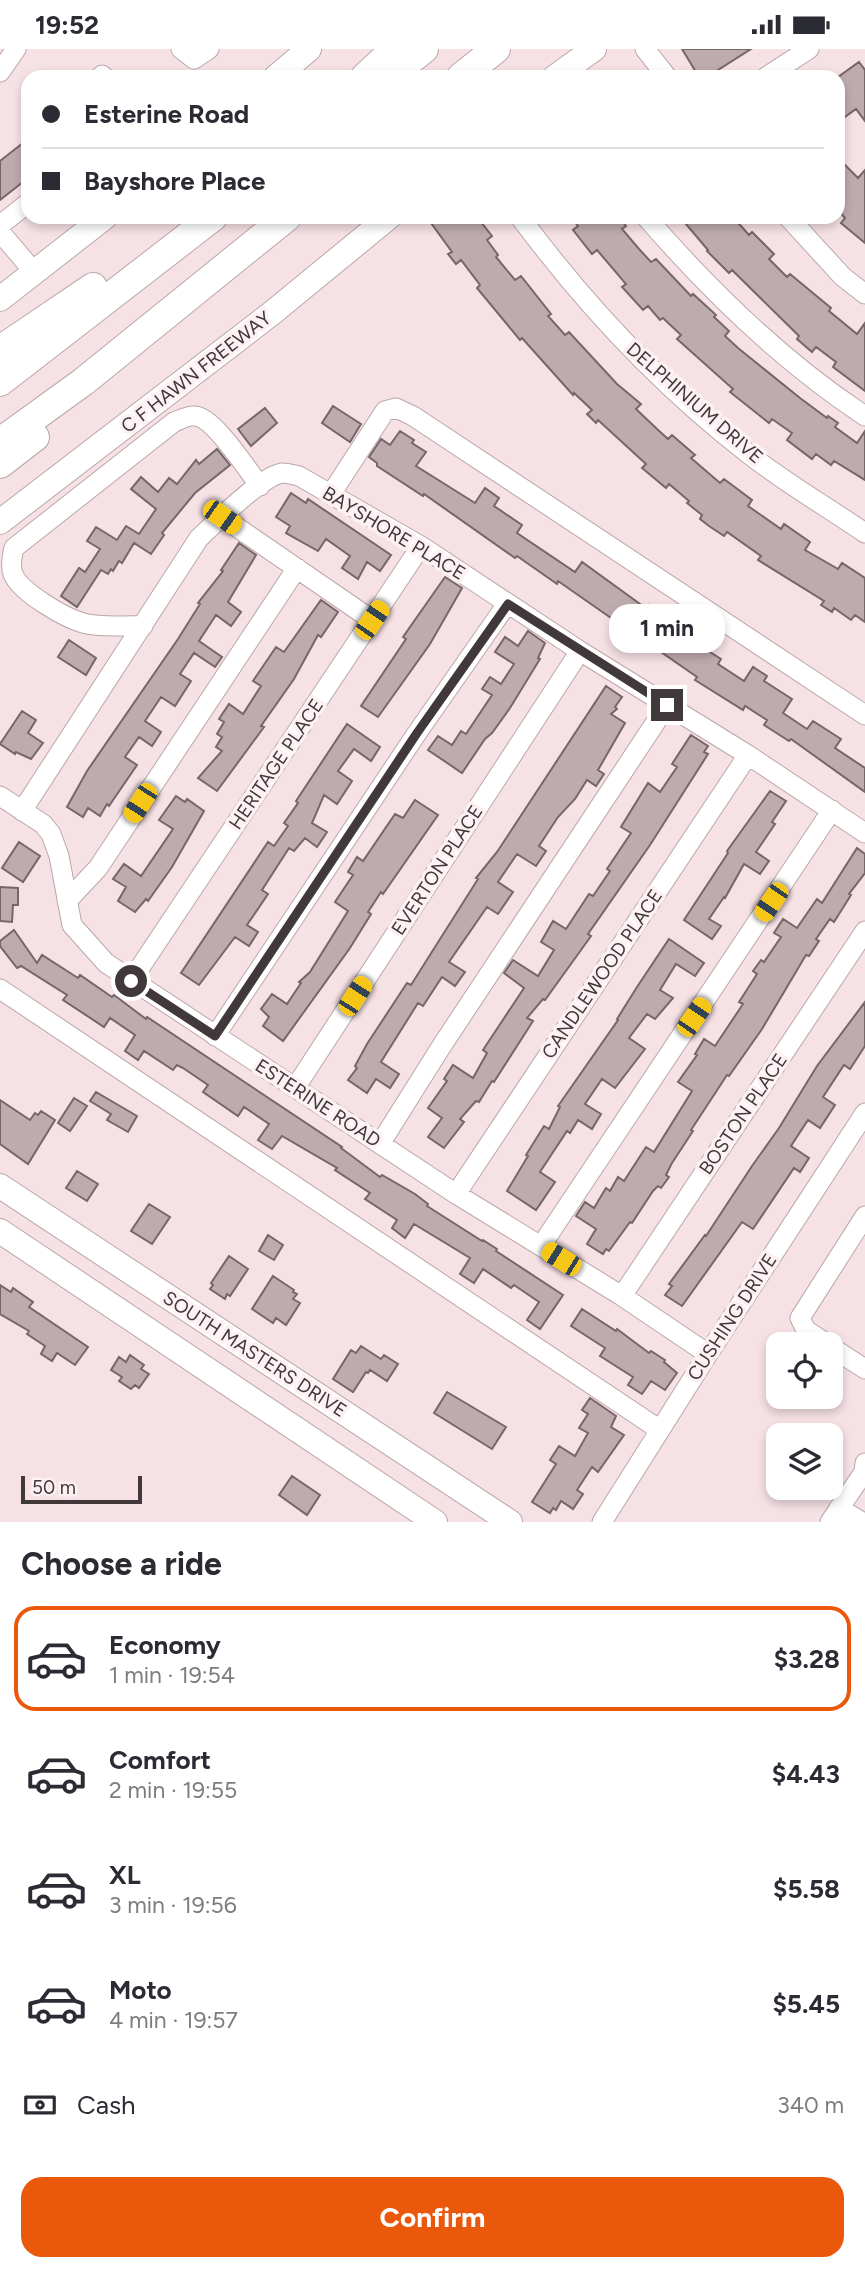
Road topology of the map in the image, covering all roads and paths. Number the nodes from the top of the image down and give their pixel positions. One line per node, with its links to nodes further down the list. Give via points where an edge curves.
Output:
1 (16, 49): 18 (street)
2 (181, 49): 3 (street, via 194,59)
3 (209, 49)
4 (309, 49): 11 (main road)
5 (395, 49): 12 (highway)
6 (424, 49): 13 (highway)
7 (496, 49): 14 (highway)
8 (594, 49): 15 (main road)
9 (645, 49): 16 (street)
10 (809, 49): 17 (street)
11 (284, 70)
12 (372, 70)
13 (398, 70)
14 (470, 70)
15 (565, 70)
16 (662, 70)
17 (777, 70)
18 (0, 72)
19 (21, 208): 27 (street)
20 (96, 224): 30 (main road)
21 (204, 224): 29 (highway)
22 (278, 224): 35 (highway)
23 (380, 224): 42 (main road, C F HAWN FREEWAY, via 272,313)
24 (525, 224): 43 (street, DELPHINIUM DRIVE, via 646,366 750,456)
25 (652, 224): 36 (street, via 766,339)
26 (794, 224): 31 (street)
27 (0, 225)
28 (0, 232): 30 (street)
29 (160, 257): 33 (highway, via 116,272); 34 (highway)
30 (35, 273): 32 (main road)
31 (865, 294)
32 (0, 299)
33 (0, 350)
34 (0, 382)
35 (83, 382): 37 (highway); 38 (highway, via 49,426)
36 (865, 416)
37 (0, 442)
38 (0, 464)
39 (260, 486): 40 (street, BAYSHORE PLACE, via 284,473); 41 (street, BAYSHORE PLACE); 48 (street, via 211,424 187,417 174,422 14,548 13,575 67,617 96,625)
40 (331, 494): 44 (street, BAYSHORE PLACE); 51 (street, via 385,411 396,408)
41 (222, 517): 45 (street); 48 (street, BAYSHORE PLACE, via 199,538)
42 (0, 522)
43 (865, 533)
44 (421, 547): 46 (street, BAYSHORE PLACE); 47 (street, HERITAGE PLACE)
45 (297, 568): 47 (street); 57 (street, via 98,868)
46 (508, 604): 49 (street, BAYSHORE PLACE); 61 (street)
47 (372, 620): 59 (street, HERITAGE PLACE)
48 (142, 626): 54 (street, BAYSHORE PLACE)
49 (580, 651): 50 (street, BAYSHORE PLACE); 62 (street, EVERTON PLACE)
50 (667, 705): 52 (street, BAYSHORE PLACE); 64 (street)
51 (865, 715)
52 (748, 755): 55 (street, BAYSHORE PLACE); 66 (street, CANDLEWOOD PLACE)
53 (1, 800): 54 (street, ESTERINE ROAD)
54 (22, 810): 57 (street, ESTERINE ROAD, via 51,834)
55 (832, 810): 56 (street, BAYSHORE PLACE); 69 (street)
56 (865, 833)
57 (67, 901): 59 (street, ESTERINE ROAD, via 72,925 106,963)
58 (865, 931): 70 (street, BOSTON PLACE)
59 (131, 981): 61 (street, ESTERINE ROAD)
60 (0, 989): 75 (street)
61 (215, 1036): 62 (street, ESTERINE ROAD)
62 (295, 1088): 64 (street, ESTERINE ROAD)
63 (865, 1113): 72 (street, CUSHING DRIVE)
64 (380, 1144): 66 (street, ESTERINE ROAD)
65 (0, 1186): 79 (main road, SOUTH MASTERS DRIVE)
66 (456, 1194): 69 (street, ESTERINE ROAD)
67 (865, 1216): 71 (street, via 800,1318)
68 (0, 1231): 78 (main road, SOUTH MASTERS DRIVE)
69 (541, 1246): 70 (street, ESTERINE ROAD)
70 (622, 1296): 72 (street, ESTERINE ROAD)
71 (809, 1332)
72 (708, 1354): 75 (street, CUSHING DRIVE)
73 (843, 1355): 74 (street)
74 (865, 1369)
75 (660, 1430): 80 (street, CUSHING DRIVE)
76 (865, 1469): 77 (street)
77 (835, 1515): 81 (street)
78 (435, 1522)
79 (510, 1522)
80 (602, 1522)
81 (862, 1522)

